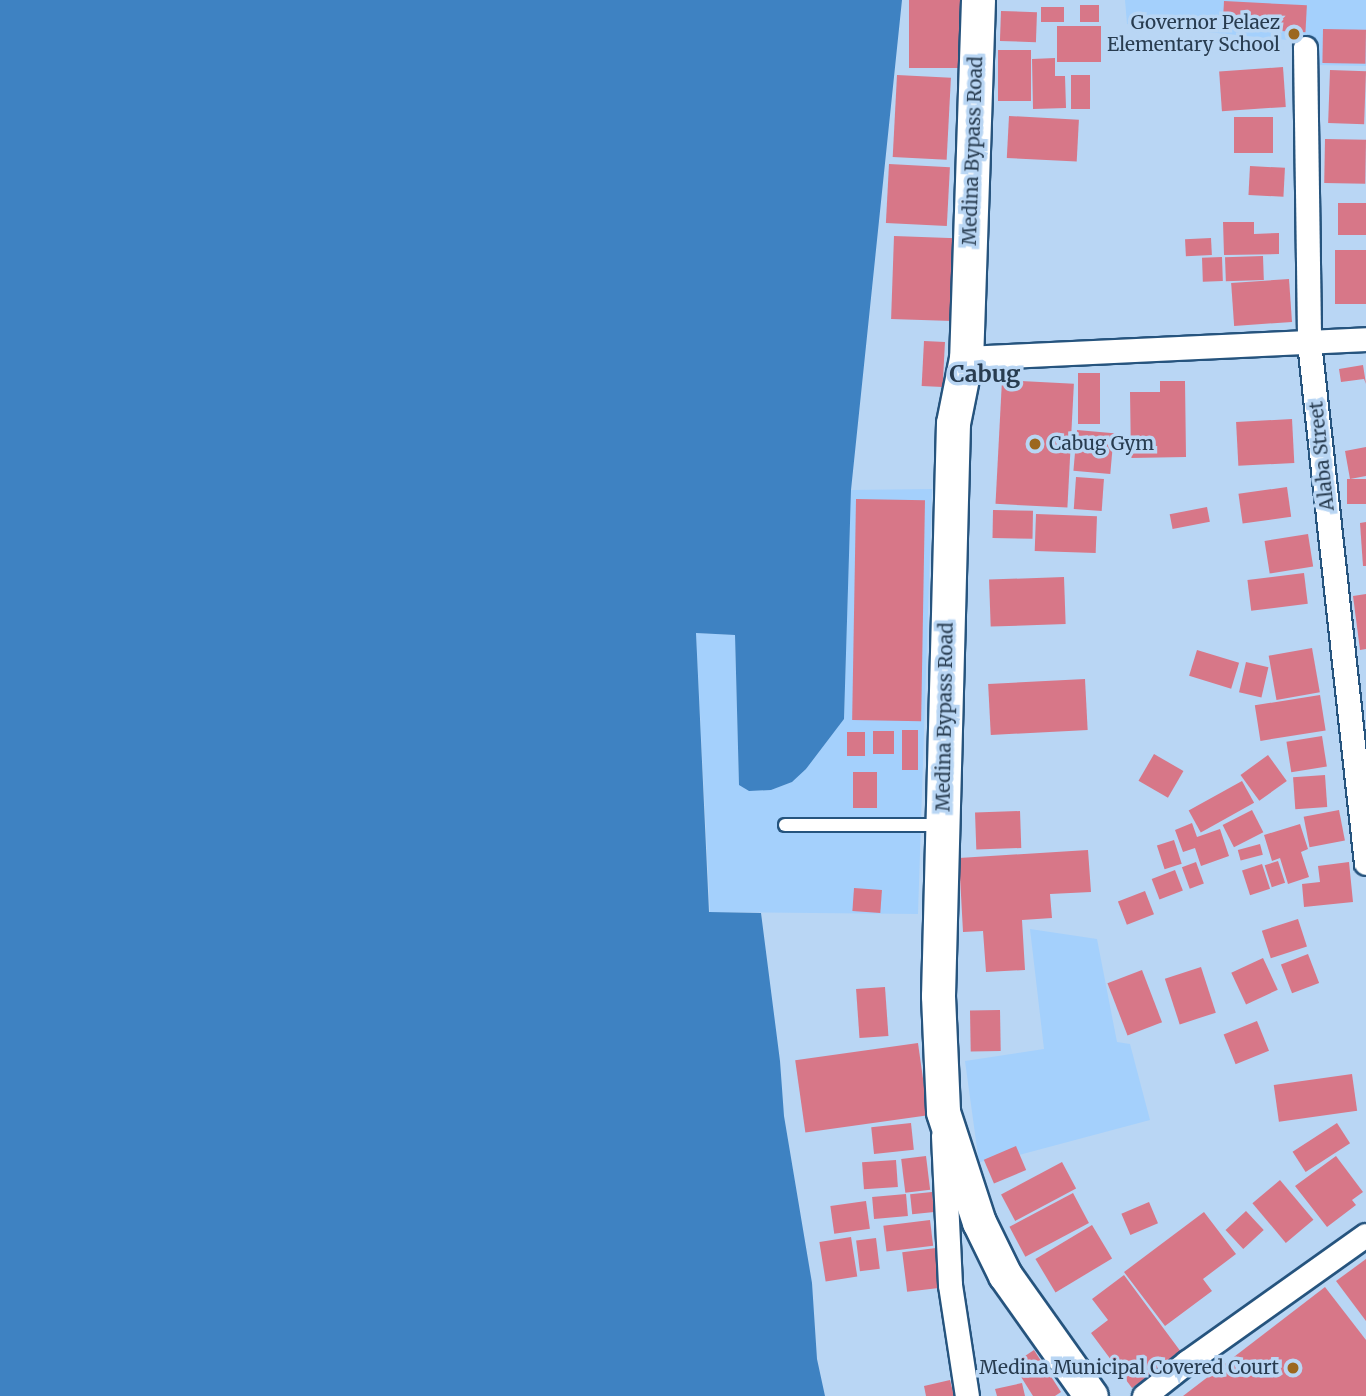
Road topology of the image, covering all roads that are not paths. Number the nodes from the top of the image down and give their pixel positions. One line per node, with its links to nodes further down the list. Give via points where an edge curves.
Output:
1 (978, 0): 5 (main road, Medina Bypass Road)
2 (1305, 48): 4 (street, Alaba Street)
3 (1366, 339): 4 (street)
4 (1309, 342): 5 (street); 8 (street, Alaba Street)
5 (966, 358): 7 (main road, Medina Bypass Road, via 953,423)
6 (785, 825): 7 (lane)
7 (942, 825): 9 (main road, Medina Bypass Road, via 938,996)
8 (1366, 863)
9 (943, 1112): 11 (street, via 950,1285); 12 (main road, Medina Bypass Road, via 979,1222 1005,1275)
10 (1366, 1235): 13 (street)
11 (967, 1396)
12 (1091, 1396)
13 (1144, 1396)

